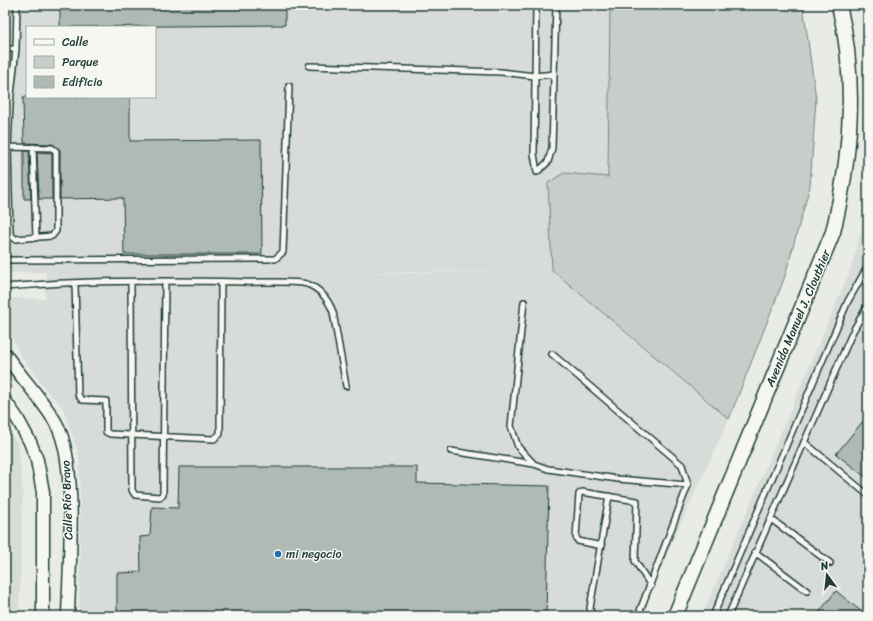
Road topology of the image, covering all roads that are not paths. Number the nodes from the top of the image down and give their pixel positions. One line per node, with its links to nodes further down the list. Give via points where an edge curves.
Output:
1 (17, 5): 6 (lane)
2 (536, 5): 9 (lane)
3 (556, 5): 8 (lane)
4 (839, 5): 45 (main road, Avenida Manuel J. Clouthier, via 848,68 850,123 844,180 833,232)
5 (5, 49): 6 (lane)
6 (16, 49): 11 (lane)
7 (309, 66): 9 (lane, via 501,72)
8 (554, 74): 9 (lane); 9 (lane, via 552,148 548,162 537,172 534,154)
9 (535, 76)
10 (289, 86): 14 (lane, via 283,252 275,259)
11 (8, 147): 12 (lane); 13 (lane, via 10,234 16,239)
12 (33, 147): 13 (lane); 13 (lane, via 52,148 57,153 56,232 52,236)
13 (36, 238)
14 (5, 260)
15 (868, 266): 46 (lane, via 848,301)
16 (131, 282): 17 (lane); 19 (lane); 27 (lane)
17 (165, 282): 18 (lane); 28 (lane)
18 (221, 282): 25 (lane, via 305,284 322,292 333,312); 28 (lane, via 220,434 214,439)
19 (75, 283): 20 (lane); 27 (lane, via 78,395 82,400 106,401 108,434)
20 (5, 287)
21 (524, 302): 31 (lane, via 511,426 518,447)
22 (868, 305): 29 (lane, via 853,331)
23 (5, 354): 42 (street, Calle Río Bravo, via 57,426 64,446 70,506)
24 (552, 354): 32 (lane, via 682,465)
25 (346, 386)
26 (5, 401): 41 (street, Calle Río Bravo, via 17,418 37,460 42,492)
27 (131, 435): 28 (lane); 28 (lane, via 133,492 136,495 160,497 164,494)
28 (164, 437)
29 (804, 442): 33 (lane); 35 (lane)
30 (451, 451): 31 (lane)
31 (534, 464): 32 (lane, via 548,469 618,479)
32 (688, 485): 39 (lane)
33 (868, 495)
34 (609, 496): 36 (lane); 36 (lane, via 582,492 579,494 576,537 578,541); 39 (lane, via 637,501 635,561)
35 (771, 519): 37 (lane); 38 (lane)
36 (602, 546): 43 (lane, via 590,608)
37 (755, 552): 40 (lane); 47 (lane)
38 (830, 563)
39 (651, 586): 44 (lane)
40 (807, 591)
41 (43, 616)
42 (68, 616)
43 (591, 616)
44 (638, 616)
45 (674, 616)
46 (713, 616)
47 (728, 616)

